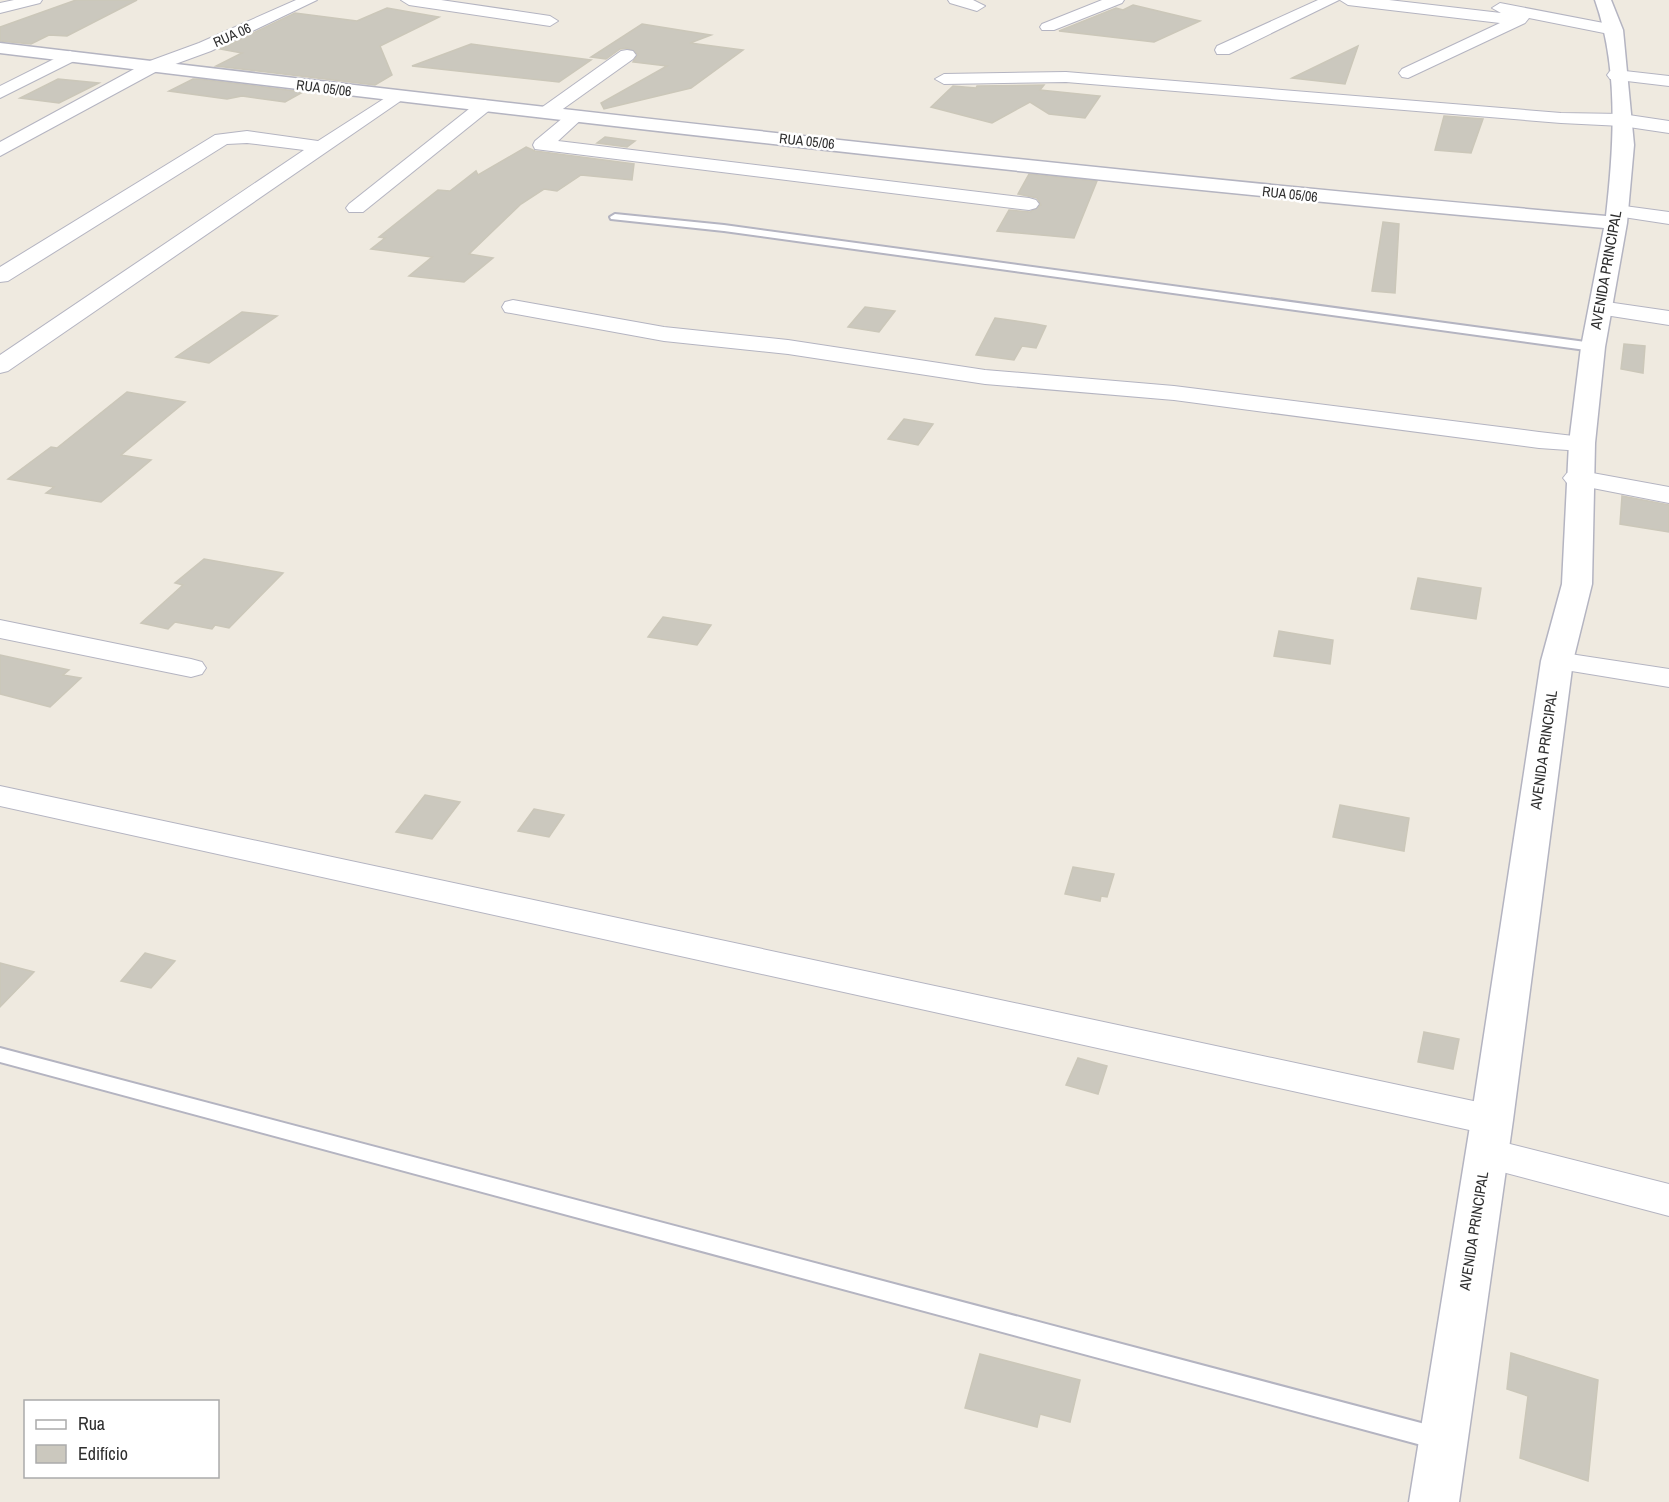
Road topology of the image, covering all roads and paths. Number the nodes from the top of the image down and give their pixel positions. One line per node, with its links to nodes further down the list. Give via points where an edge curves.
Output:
1 (34, 0): 12 (street)
2 (282, 0): 10 (street)
3 (409, 0): 14 (street)
4 (956, 0): 11 (street)
5 (1116, 0): 15 (street)
6 (1331, 0): 18 (street)
7 (1348, 0): 13 (street)
8 (1462, 0): 13 (street)
9 (1603, 0): 16 (street, AVENIDA PRINCIPAL)
10 (304, 2): 21 (street, RUA 06)
11 (977, 6)
12 (0, 8)
13 (1524, 17): 16 (street); 22 (street)
14 (550, 21)
15 (1048, 27)
16 (1614, 30): 23 (street, AVENIDA PRINCIPAL)
17 (0, 48): 20 (street, RUA 05/06)
18 (1223, 50)
19 (627, 55): 29 (street)
20 (70, 56): 21 (street, RUA 05/06); 26 (street)
21 (153, 66): 27 (street, RUA 05/06); 34 (street, RUA 06)
22 (1408, 73)
23 (1616, 75): 25 (street); 31 (street, AVENIDA PRINCIPAL)
24 (944, 79): 31 (street, via 1066,77)
25 (1669, 81)
26 (0, 93)
27 (396, 96): 28 (street, RUA 05/06); 33 (street)
28 (485, 105): 29 (street, RUA 05/06); 36 (street)
29 (547, 112): 30 (street, RUA 05/06)
30 (576, 116): 35 (street, via 542,145); 38 (street, RUA 05/06, via 1330,198)
31 (1622, 120): 32 (street); 38 (street, AVENIDA PRINCIPAL, via 1624,145)
32 (1669, 127)
33 (322, 147): 40 (street, via 247,137 222,139); 45 (street)
34 (0, 150)
35 (1029, 204)
36 (356, 208)
37 (615, 217): 44 (lane, via 724,228)
38 (1616, 217): 39 (street); 42 (street, AVENIDA PRINCIPAL)
39 (1669, 218)
40 (0, 276)
41 (513, 307): 46 (street, via 664,334 788,347 986,377 1174,393)
42 (1600, 308): 43 (street); 44 (street, AVENIDA PRINCIPAL)
43 (1669, 318)
44 (1593, 347): 46 (street, AVENIDA PRINCIPAL)
45 (0, 366)
46 (1582, 443): 47 (street, AVENIDA PRINCIPAL)
47 (1578, 479): 48 (street); 50 (street, AVENIDA PRINCIPAL, via 1576,584)
48 (1669, 495)
49 (0, 629): 51 (street)
50 (1557, 661): 52 (street); 55 (street, AVENIDA PRINCIPAL)
51 (191, 668)
52 (1669, 678)
53 (0, 796): 55 (street)
54 (0, 1055): 57 (lane)
55 (1489, 1137): 56 (street); 57 (street, AVENIDA PRINCIPAL)
56 (1669, 1200)
57 (1443, 1440): 58 (street, AVENIDA PRINCIPAL)
58 (1434, 1502)

